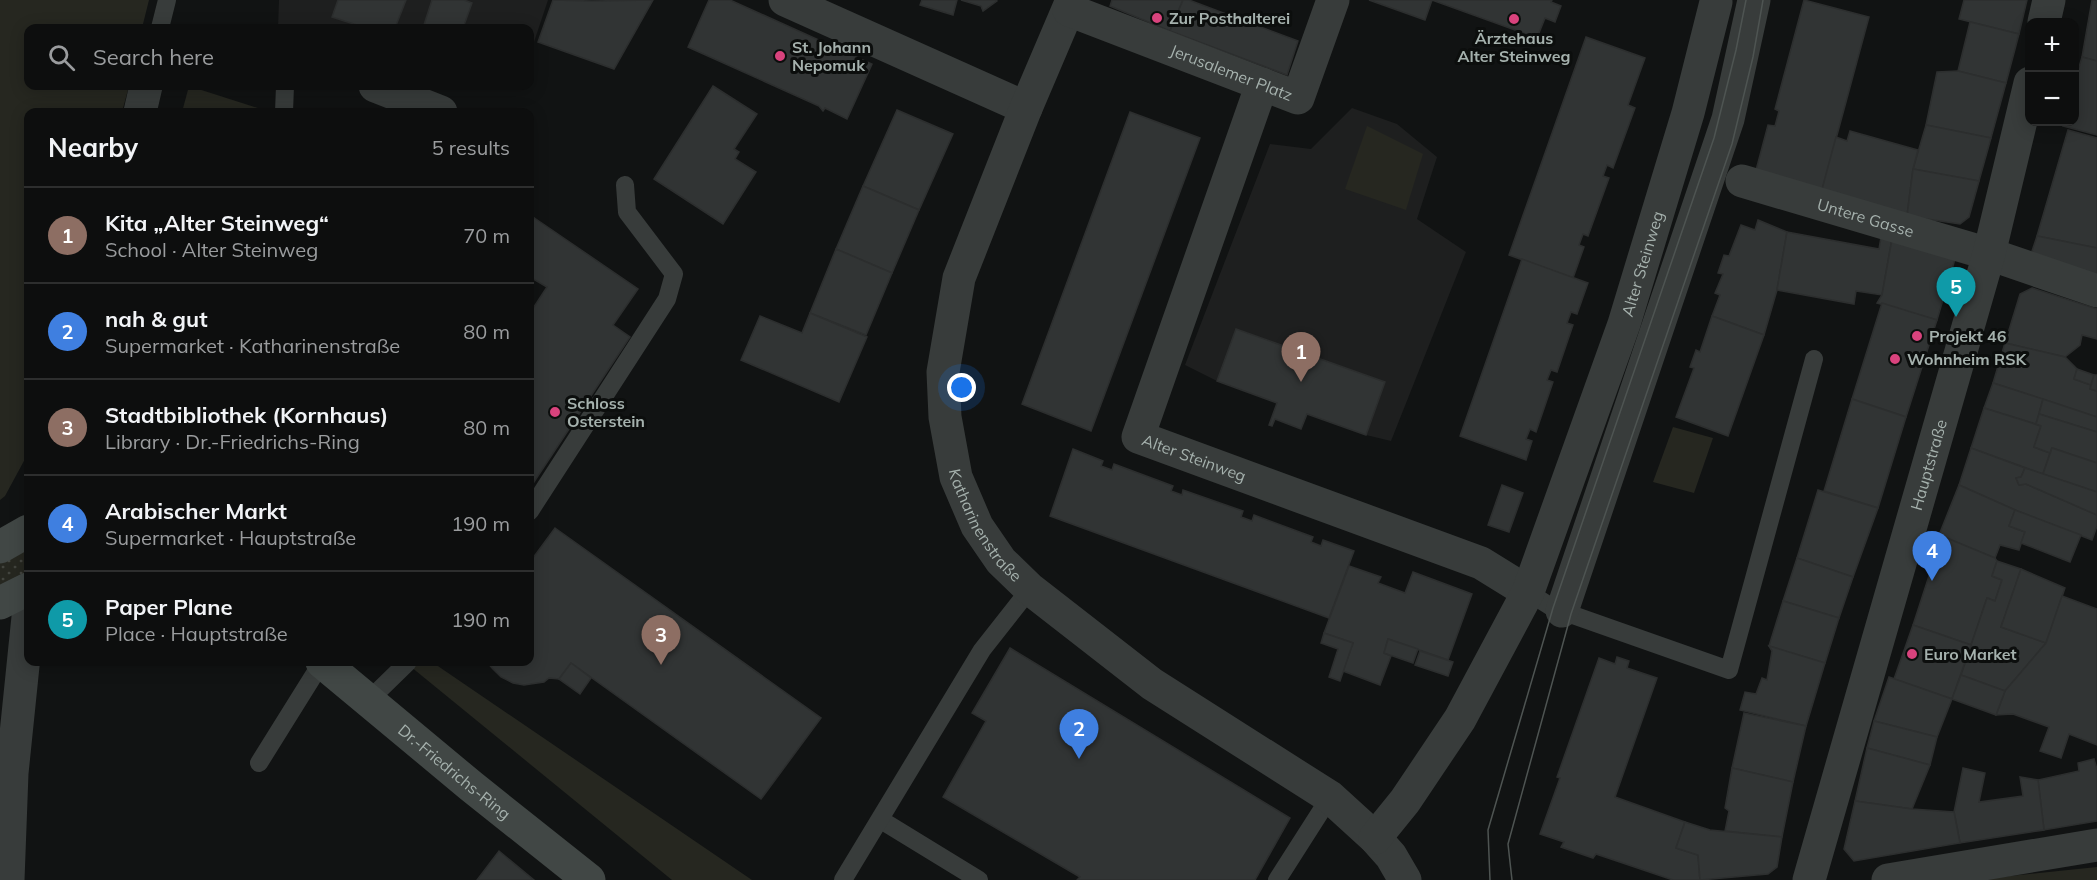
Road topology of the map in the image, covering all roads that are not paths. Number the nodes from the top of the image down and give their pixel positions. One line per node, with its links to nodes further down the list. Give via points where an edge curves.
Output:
1 (167, 0): 9 (lane)
2 (785, 0): 18 (street)
3 (1333, 0): 10 (street, Jerusalemer Platz, via 1298,98)
4 (1754, 0): 31 (street, via 1728,119)
5 (2049, 0): 8 (street)
6 (1716, 1): 29 (street, Alter Steinweg, via 1688,113 1624,324)
7 (1070, 5): 10 (street, Jerusalemer Platz); 18 (street, Katharinenstraße)
8 (2045, 18)
9 (161, 24)
10 (1262, 84): 29 (street, Alter Steinweg, via 1138,438 1481,562)
11 (145, 90): 15 (street)
12 (285, 90): 16 (lane)
13 (385, 90): 17 (street)
14 (2025, 104): 21 (street, Hauptstraße)
15 (141, 108)
16 (284, 108)
17 (431, 108)
18 (1026, 108): 27 (street, Katharinenstraße, via 959,278 943,372 945,417 956,477 977,526 1001,561)
19 (1743, 181): 21 (street, Untere Gasse)
20 (625, 185): 24 (lane, via 627,212 674,274 667,299)
21 (1989, 254): 22 (street, Untere Gasse); 48 (street, Hauptstraße)
22 (2097, 291)
23 (1814, 359): 31 (lane, Alter Steinweg, via 1729,670)
24 (534, 506)
25 (24, 533): 26 (main road)
26 (0, 547)
27 (1030, 588): 38 (street, Katharinenstraße, via 1152,684); 39 (lane, via 982,650)
28 (24, 591): 30 (main road)
29 (1528, 592): 31 (lane, Alter Steinweg); 40 (street, Alter Steinweg, via 1460,719)
30 (0, 603)
31 (1562, 611)
32 (24, 656): 42 (street, via 12,773)
33 (320, 666): 37 (lane)
34 (327, 666): 36 (main road, Dr.-Friedrichs-Ring)
35 (404, 666): 36 (lane)
36 (368, 701): 43 (main road, Dr.-Friedrichs-Ring)
37 (259, 763)
38 (1330, 797): 40 (street, Katharinenstraße); 46 (lane)
39 (880, 820): 44 (lane); 45 (lane)
40 (1375, 838): 47 (street, Katharinenstraße)
41 (2097, 845): 49 (street)
42 (8, 880)
43 (589, 880)
44 (843, 880)
45 (979, 880)
46 (1277, 880)
47 (1405, 880)
48 (1809, 880)
49 (1888, 880)

